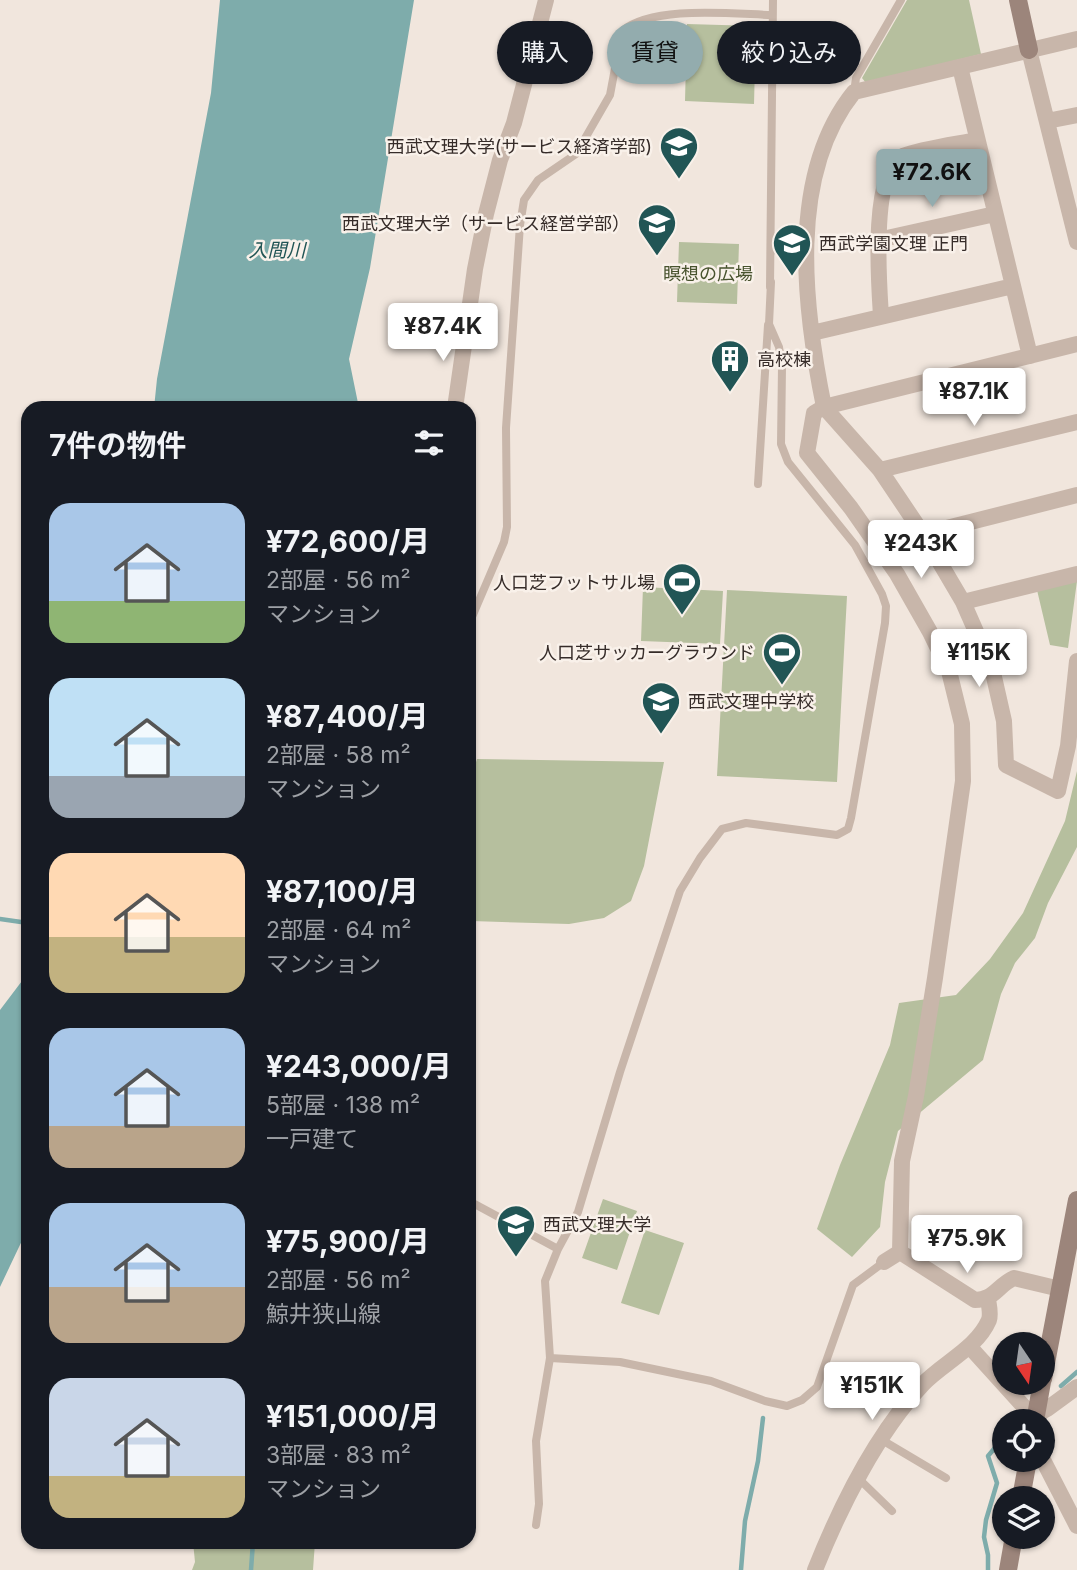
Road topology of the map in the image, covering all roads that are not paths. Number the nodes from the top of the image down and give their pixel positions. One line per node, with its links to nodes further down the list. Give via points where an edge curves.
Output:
1 (546, 0): 24 (street, via 486,214)
2 (773, 0): 5 (lane)
3 (901, 0): 9 (lane, via 856,78)
4 (1018, 0): 7 (main road)
5 (772, 15): 16 (lane); 33 (lane, via 686,12 632,22 622,31 610,95 576,154 538,180 524,200 506,428 507,527)
6 (1077, 38): 7 (street)
7 (1030, 50): 8 (street); 11 (street)
8 (960, 67): 9 (street); 12 (street)
9 (854, 92): 17 (street, via 825,138 812,191)
10 (1077, 114): 11 (street)
11 (1047, 121): 15 (street)
12 (976, 140): 13 (street); 14 (street, via 902,157 892,165 883,190)
13 (995, 214): 14 (street); 19 (street)
14 (878, 240): 20 (street)
15 (1077, 242)
16 (772, 250): 17 (lane); 18 (lane)
17 (807, 251): 21 (street)
18 (771, 282): 28 (lane); 37 (lane, via 769,324 782,367 781,444 788,462 855,545 886,606 851,818 848,829 837,835 746,823 722,829 700,858 680,891 578,1212)
19 (1013, 286): 20 (street); 23 (street)
20 (881, 316): 21 (street)
21 (812, 333): 25 (street)
22 (1077, 344): 23 (street)
23 (1030, 356): 25 (street)
24 (456, 401)
25 (824, 407): 27 (street); 38 (street, via 814,412 807,453 889,563 930,632 949,671 962,724 963,781 935,978 902,1161)
26 (1077, 422): 27 (street)
27 (880, 470): 30 (street)
28 (758, 484)
29 (1077, 495): 30 (street)
30 (923, 534): 32 (street)
31 (1077, 573): 32 (street)
32 (963, 602): 34 (street, via 992,668 1004,721 1006,765 1058,791)
33 (476, 608)
34 (1077, 661)
35 (1077, 1200): 40 (main road)
36 (476, 1205): 37 (lane)
37 (558, 1249): 44 (lane, via 545,1281)
38 (900, 1252): 39 (street); 41 (street, via 968,1297)
39 (884, 1262): 44 (lane, via 853,1285 817,1387 787,1406 711,1381 620,1362)
40 (1060, 1289): 41 (street, via 1014,1278); 42 (main road)
41 (988, 1299): 43 (street, via 989,1320)
42 (1052, 1332)
43 (969, 1346): 46 (street); 48 (street, via 913,1395)
44 (550, 1358): 53 (lane, via 536,1441)
45 (1077, 1387): 47 (street)
46 (1026, 1409)
47 (1048, 1409)
48 (883, 1440): 50 (street); 51 (lane)
49 (1049, 1472): 54 (street)
50 (858, 1478): 52 (lane); 56 (street)
51 (946, 1478)
52 (892, 1511)
53 (536, 1525)
54 (1077, 1526)
55 (1012, 1549): 57 (main road)
56 (815, 1570)
57 (1008, 1570)

